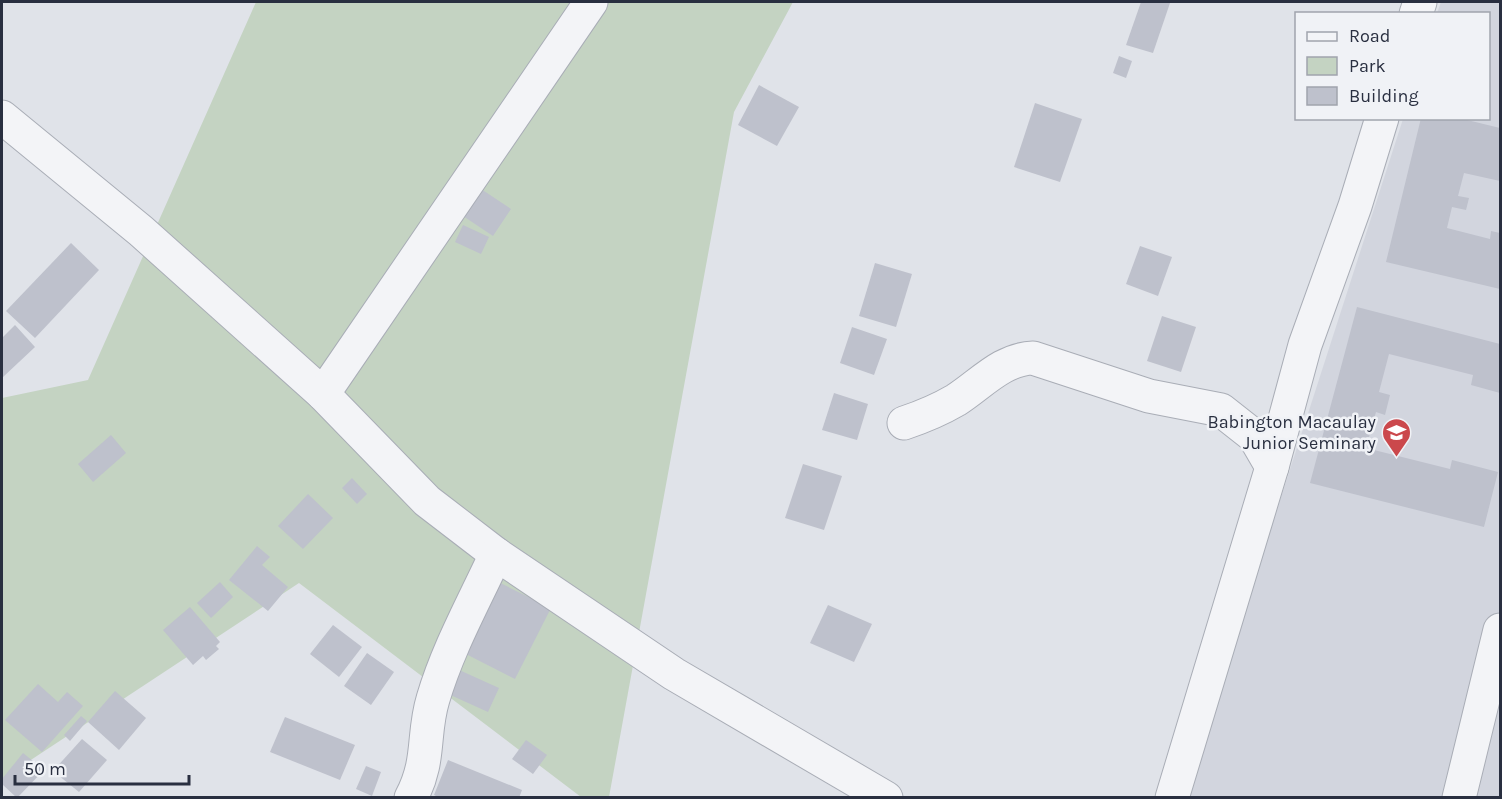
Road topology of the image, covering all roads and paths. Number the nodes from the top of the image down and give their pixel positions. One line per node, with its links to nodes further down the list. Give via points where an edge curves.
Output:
1 (591, 2): 4 (street)
2 (2, 117): 4 (street, via 141,231)
3 (1381, 120): 6 (street, via 1305,345)
4 (323, 394): 7 (street, via 427,501)
5 (904, 423): 6 (street, via 957,400 1018,358 1033,358 1149,396 1221,410 1254,436)
6 (1272, 467): 11 (street)
7 (496, 554): 9 (street, via 442,668 430,710 426,758); 10 (street, via 674,674)
8 (1500, 630): 12 (street)
9 (411, 798)
10 (886, 798)
11 (1172, 798)
12 (1459, 798)

